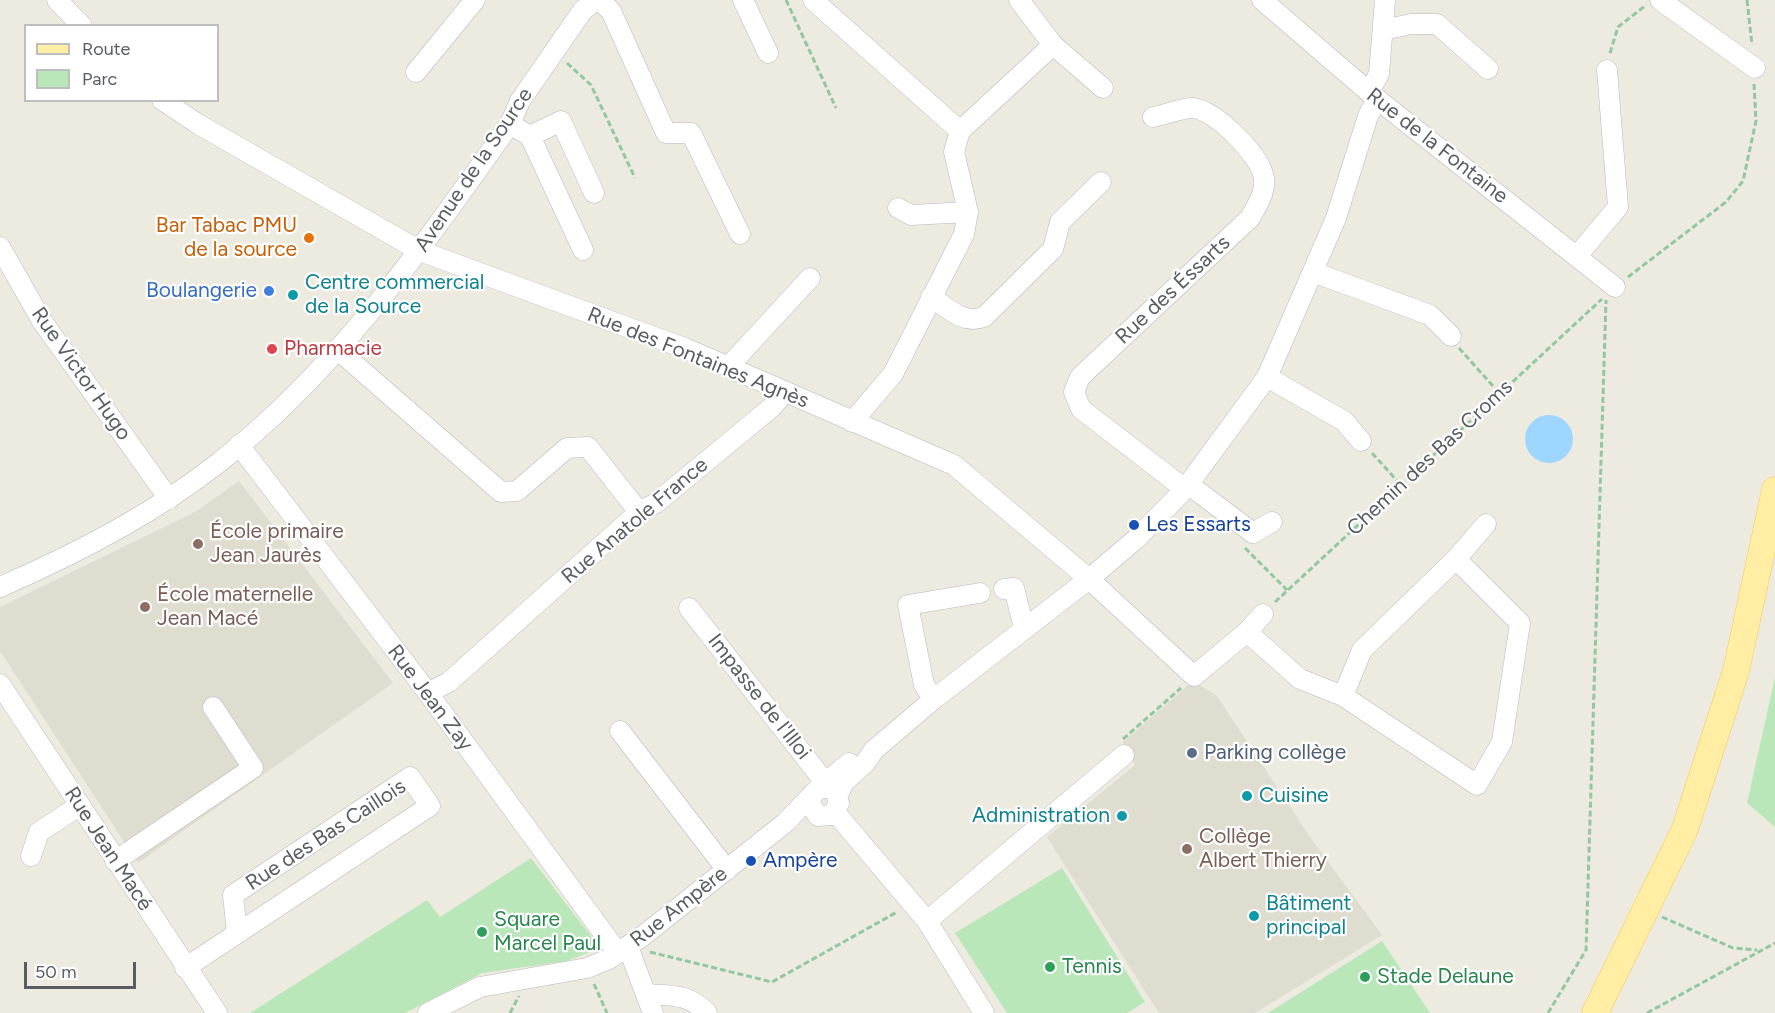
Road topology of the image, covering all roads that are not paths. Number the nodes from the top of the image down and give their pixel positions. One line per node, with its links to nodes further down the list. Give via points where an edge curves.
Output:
1 (57, 0): 10 (street)
2 (475, 0): 17 (street)
3 (597, 0): 22 (street, Avenue de la Source, via 583,10 520,101); 29 (street, via 610,11 666,133 691,133)
4 (743, 0): 13 (street)
5 (813, 0): 23 (street)
6 (1019, 0): 12 (street)
7 (1262, 0): 19 (street, Rue de la Fontaine)
8 (1386, 0): 11 (street, Rue Ampère)
9 (1652, 3): 14 (street)
10 (80, 24)
11 (1383, 30): 15 (street, via 1437,24); 19 (street, Rue Ampère)
12 (1053, 45): 18 (street); 23 (street)
13 (768, 53)
14 (1755, 68)
15 (1488, 69)
16 (1607, 70): 33 (street, via 1618,207)
17 (416, 72)
18 (1103, 88)
19 (1373, 96): 33 (street, Rue de la Fontaine); 34 (street, Rue Ampère, via 1336,218)
20 (165, 102): 32 (street, Rue des Fontaines Agnès)
21 (1153, 117): 46 (street, Rue des Éssarts, via 1193,108 1218,118 1253,156 1264,175 1263,195 1250,218 1080,377 1074,392 1081,409)
22 (510, 124): 24 (street); 32 (street, Avenue de la Source)
23 (960, 131): 28 (street, via 954,152)
24 (530, 136): 26 (street, via 561,121); 31 (street)
25 (1101, 182): 37 (street, via 1060,222 1053,249 984,317 964,319)
26 (594, 193)
27 (898, 208): 28 (street, via 911,215)
28 (968, 212): 37 (street, via 964,234)
29 (740, 234)
30 (0, 247): 48 (street, Rue Victor Hugo, via 42,321)
31 (583, 250)
32 (420, 251): 39 (street, Avenue de la Source); 40 (street, Rue des Fontaines Agnès)
33 (1577, 256): 36 (street, Rue de la Fontaine)
34 (1313, 272): 38 (street, via 1430,315); 41 (street, Rue Ampère)
35 (810, 278): 40 (street)
36 (1610, 291)
37 (932, 297): 43 (street, via 893,374)
38 (1451, 336)
39 (337, 349): 45 (street, Avenue de la Source, via 290,401); 49 (street, via 501,492 517,491 567,448 588,447)
40 (729, 366): 42 (street, Rue des Fontaines Agnès)
41 (1266, 377): 44 (street, via 1344,421); 46 (street, Rue Ampère)
42 (785, 392): 43 (street, Rue des Fontaines Agnès); 49 (street, Rue Anatole France, via 772,408)
43 (852, 422): 53 (street, Rue des Fontaines Agnès, via 954,465)
44 (1361, 441)
45 (238, 445): 48 (street, Avenue de la Source); 62 (street, Rue Jean Zay)
46 (1187, 487): 50 (street, Rue des Éssarts, via 1253,533); 53 (street, Rue Ampère, via 1136,539)
47 (1775, 490): 83 (main road, via 1736,671 1685,829)
48 (168, 499): 54 (street, Avenue de la Source)
49 (639, 512): 62 (street, Rue Anatole France, via 449,682)
50 (1272, 522)
51 (1486, 524): 52 (street)
52 (1456, 559): 63 (street, via 1362,650); 63 (street, via 1520,623 1502,742 1477,785)
53 (1089, 579): 59 (street, Rue Ampère); 60 (street, Rue des Fontaines Agnès, via 1194,676)
54 (0, 587)
55 (1004, 589): 59 (street, via 1014,588)
56 (980, 593): 64 (street, via 908,605 924,685)
57 (689, 608): 68 (street, Impasse de l'Illoi, via 817,772)
58 (1263, 614): 60 (street)
59 (1024, 628): 64 (street, Rue Ampère)
60 (1247, 632): 63 (street, via 1300,680)
61 (0, 684): 69 (street, Rue Jean Macé)
62 (428, 693): 75 (street, Rue Jean Zay)
63 (1343, 696)
64 (934, 699): 68 (street, Rue Ampère, via 874,750 851,761)
65 (213, 707): 71 (street, via 253,768)
66 (620, 731): 72 (street)
67 (1124, 755): 73 (street)
68 (825, 798): 72 (street, Rue Ampère, via 785,823); 73 (street, Impasse de l'Illoi)
69 (79, 806): 70 (street, via 39,832); 71 (street, Rue Jean Macé)
70 (31, 856)
71 (115, 861): 76 (street, Rue Jean Macé)
72 (727, 870): 75 (street, Rue Ampère)
73 (927, 921): 82 (street, Impasse de l'Illoi)
74 (237, 933): 74 (street, Rue des Bas Caillois, via 430,806 410,777 234,895); 76 (street, Rue des Bas Caillois)
75 (623, 950): 77 (street, Rue Jean Zay); 79 (street, Rue Ampère, via 587,968 480,987)
76 (185, 968): 78 (street, Rue Jean Macé)
77 (646, 994): 80 (street, Rue Jean Zay); 81 (street, via 688,998)
78 (217, 1013)
79 (428, 1013)
80 (653, 1013)
81 (707, 1013)
82 (984, 1013)
83 (1596, 1013)

